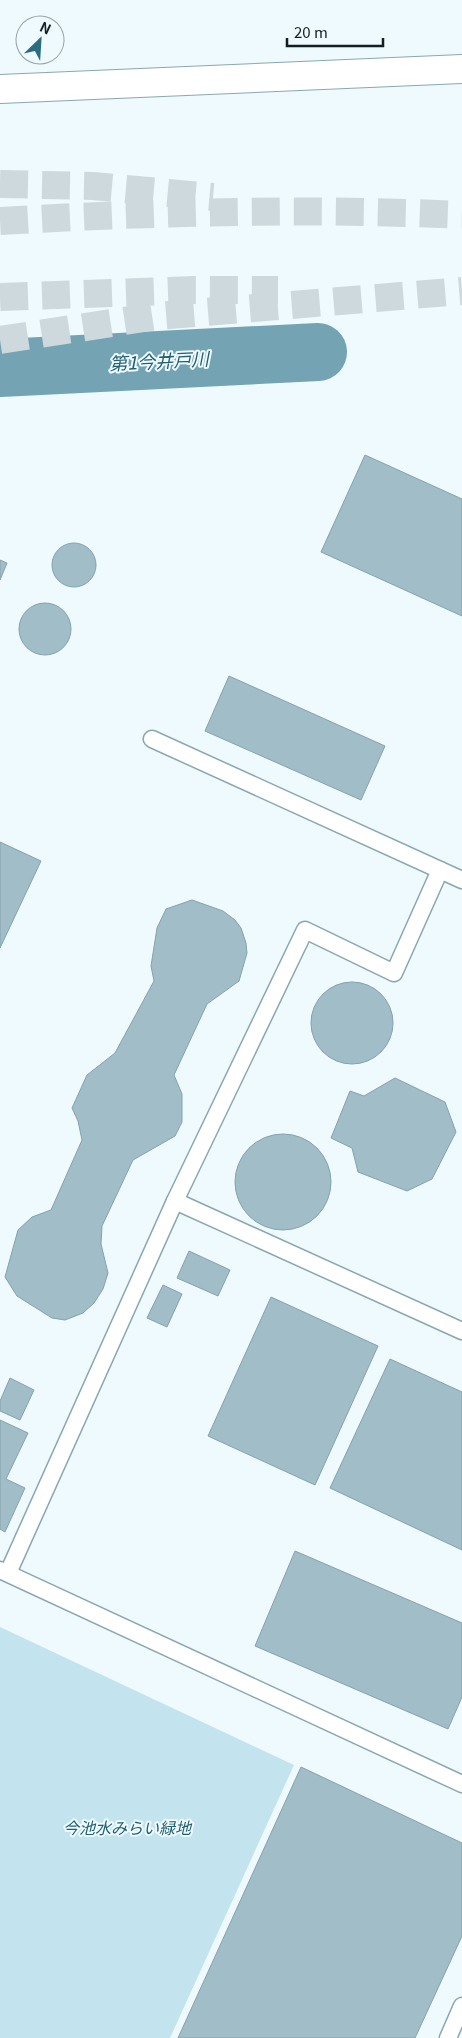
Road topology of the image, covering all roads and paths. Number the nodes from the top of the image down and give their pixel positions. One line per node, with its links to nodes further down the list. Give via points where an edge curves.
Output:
1 (462, 69): 2 (street)
2 (0, 89)
3 (152, 739): 4 (lane)
4 (440, 870): 5 (lane); 6 (lane, via 394,973 305,930)
5 (462, 880)
6 (176, 1201): 7 (lane); 8 (lane)
7 (462, 1331)
8 (4, 1571): 9 (lane)
9 (462, 1784)
10 (462, 2006): 11 (lane)
11 (448, 2038)

